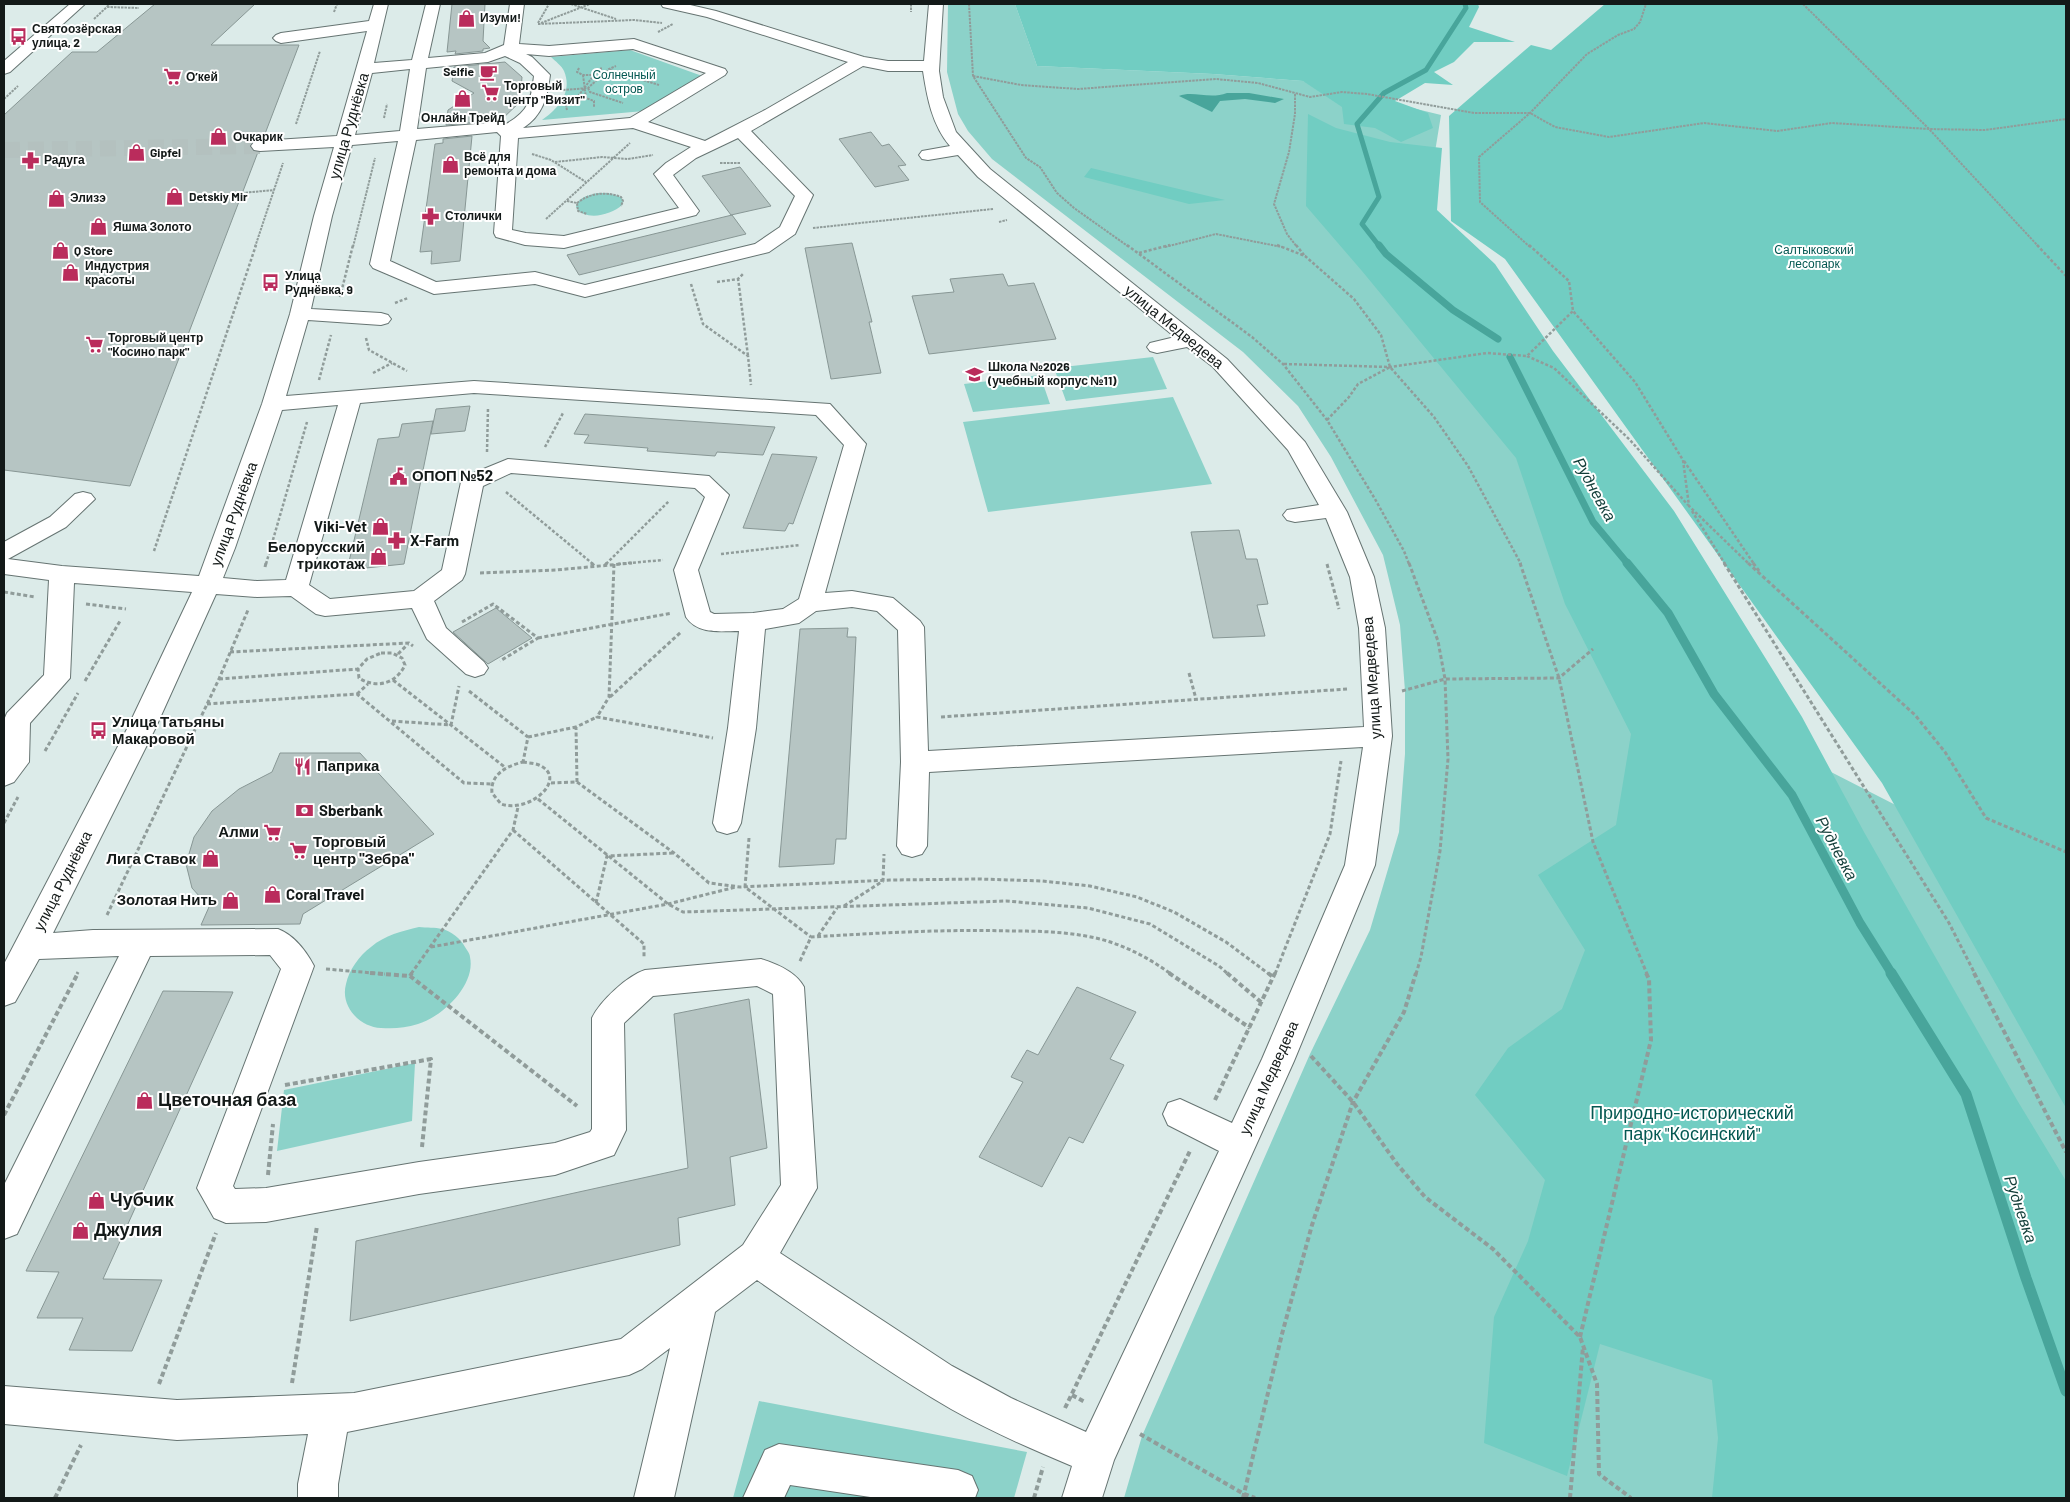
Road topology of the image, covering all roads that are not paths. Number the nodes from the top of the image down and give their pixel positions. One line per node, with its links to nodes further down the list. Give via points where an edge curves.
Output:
1 (78, 4): 12 (street)
2 (381, 4): 8 (street, улица Руднёвка)
3 (434, 4): 14 (street)
4 (517, 4): 10 (street)
5 (668, 4): 7 (street)
6 (936, 4): 15 (street, улица Медведева)
7 (709, 9): 13 (street)
8 (376, 26): 9 (street); 16 (street, улица Руднёвка)
9 (280, 38)
10 (509, 49): 14 (street, via 488,57); 18 (street, via 549,51 634,44 719,72); 21 (street, via 542,75 539,103)
11 (4, 55): 12 (street)
12 (20, 55): 17 (street)
13 (861, 61): 15 (street, via 888,66); 19 (street)
14 (419, 64): 16 (street); 20 (street)
15 (932, 66): 25 (street, улица Медведева, via 935,97 948,133)
16 (365, 68): 22 (street, улица Руднёвка)
17 (4, 69)
18 (644, 121): 21 (street); 24 (street)
19 (740, 130): 20 (street, via 804,194 788,230 762,248 585,291 535,278 434,288 380,264); 24 (street)
20 (408, 136): 21 (street, via 500,127); 22 (street)
21 (508, 138): 24 (street, via 503,233 525,239 564,242 690,212 663,174)
22 (344, 141): 23 (street); 27 (street, улица Руднёвка)
23 (260, 146)
24 (704, 146)
25 (960, 149): 26 (street); 29 (street, улица Медведева, via 984,173)
26 (928, 155)
27 (300, 314): 28 (street); 32 (street, улица Руднёвка)
28 (377, 319)
29 (1191, 340): 30 (street); 34 (street, улица Медведева, via 1220,363 1297,447)
30 (1157, 347)
31 (351, 398): 32 (street); 40 (street); 42 (street, via 474,387 822,409 855,444)
32 (274, 404): 39 (street, улица Руднёвка)
33 (83, 499): 36 (street, via 58,522)
34 (1334, 510): 35 (street); 46 (street, улица Медведева, via 1362,577 1372,628)
35 (1295, 515)
36 (4, 552)
37 (4, 566): 38 (street)
38 (62, 574): 39 (street); 45 (street, via 57,678)
39 (208, 584): 40 (street, via 257,589); 52 (street, улица Руднёвка, via 138,735)
40 (296, 588): 41 (street, via 325,608)
41 (420, 599): 43 (street, via 453,574 472,482 508,466 702,480 717,495 686,570 698,613 710,623); 44 (street, via 438,635)
42 (810, 603): 43 (street, via 790,618); 47 (street, via 852,599 884,604 911,627)
43 (753, 622): 49 (street)
44 (475, 668)
45 (10, 721): 48 (street, via 15,762)
46 (1378, 736): 47 (street); 55 (street, улица Медведева, via 1360,865)
47 (915, 762): 50 (street)
48 (13, 782)
49 (727, 823)
50 (912, 846)
51 (141, 942): 52 (street); 56 (street); 57 (street, via 278,942 298,966 214,1188 226,1206 266,1205 419,1178 555,1159 602,1144 609,1130 608,1018 645,983 761,972 788,987 799,1188)
52 (30, 947): 53 (street, улица Руднёвка)
53 (4, 992)
54 (1191, 1120): 55 (street)
55 (1240, 1144): 61 (street, улица Медведева)
56 (4, 1222)
57 (756, 1258): 58 (street); 61 (street, via 966,1395 1051,1438)
58 (699, 1302): 60 (street, via 629,1356 354,1412); 64 (street)
59 (4, 1404): 60 (street, via 177,1420)
60 (331, 1413): 63 (street)
61 (1095, 1456): 66 (street, улица Медведева)
62 (958, 1490): 65 (street, via 779,1464)
63 (318, 1498)
64 (654, 1498)
65 (763, 1498)
66 (1082, 1498)

